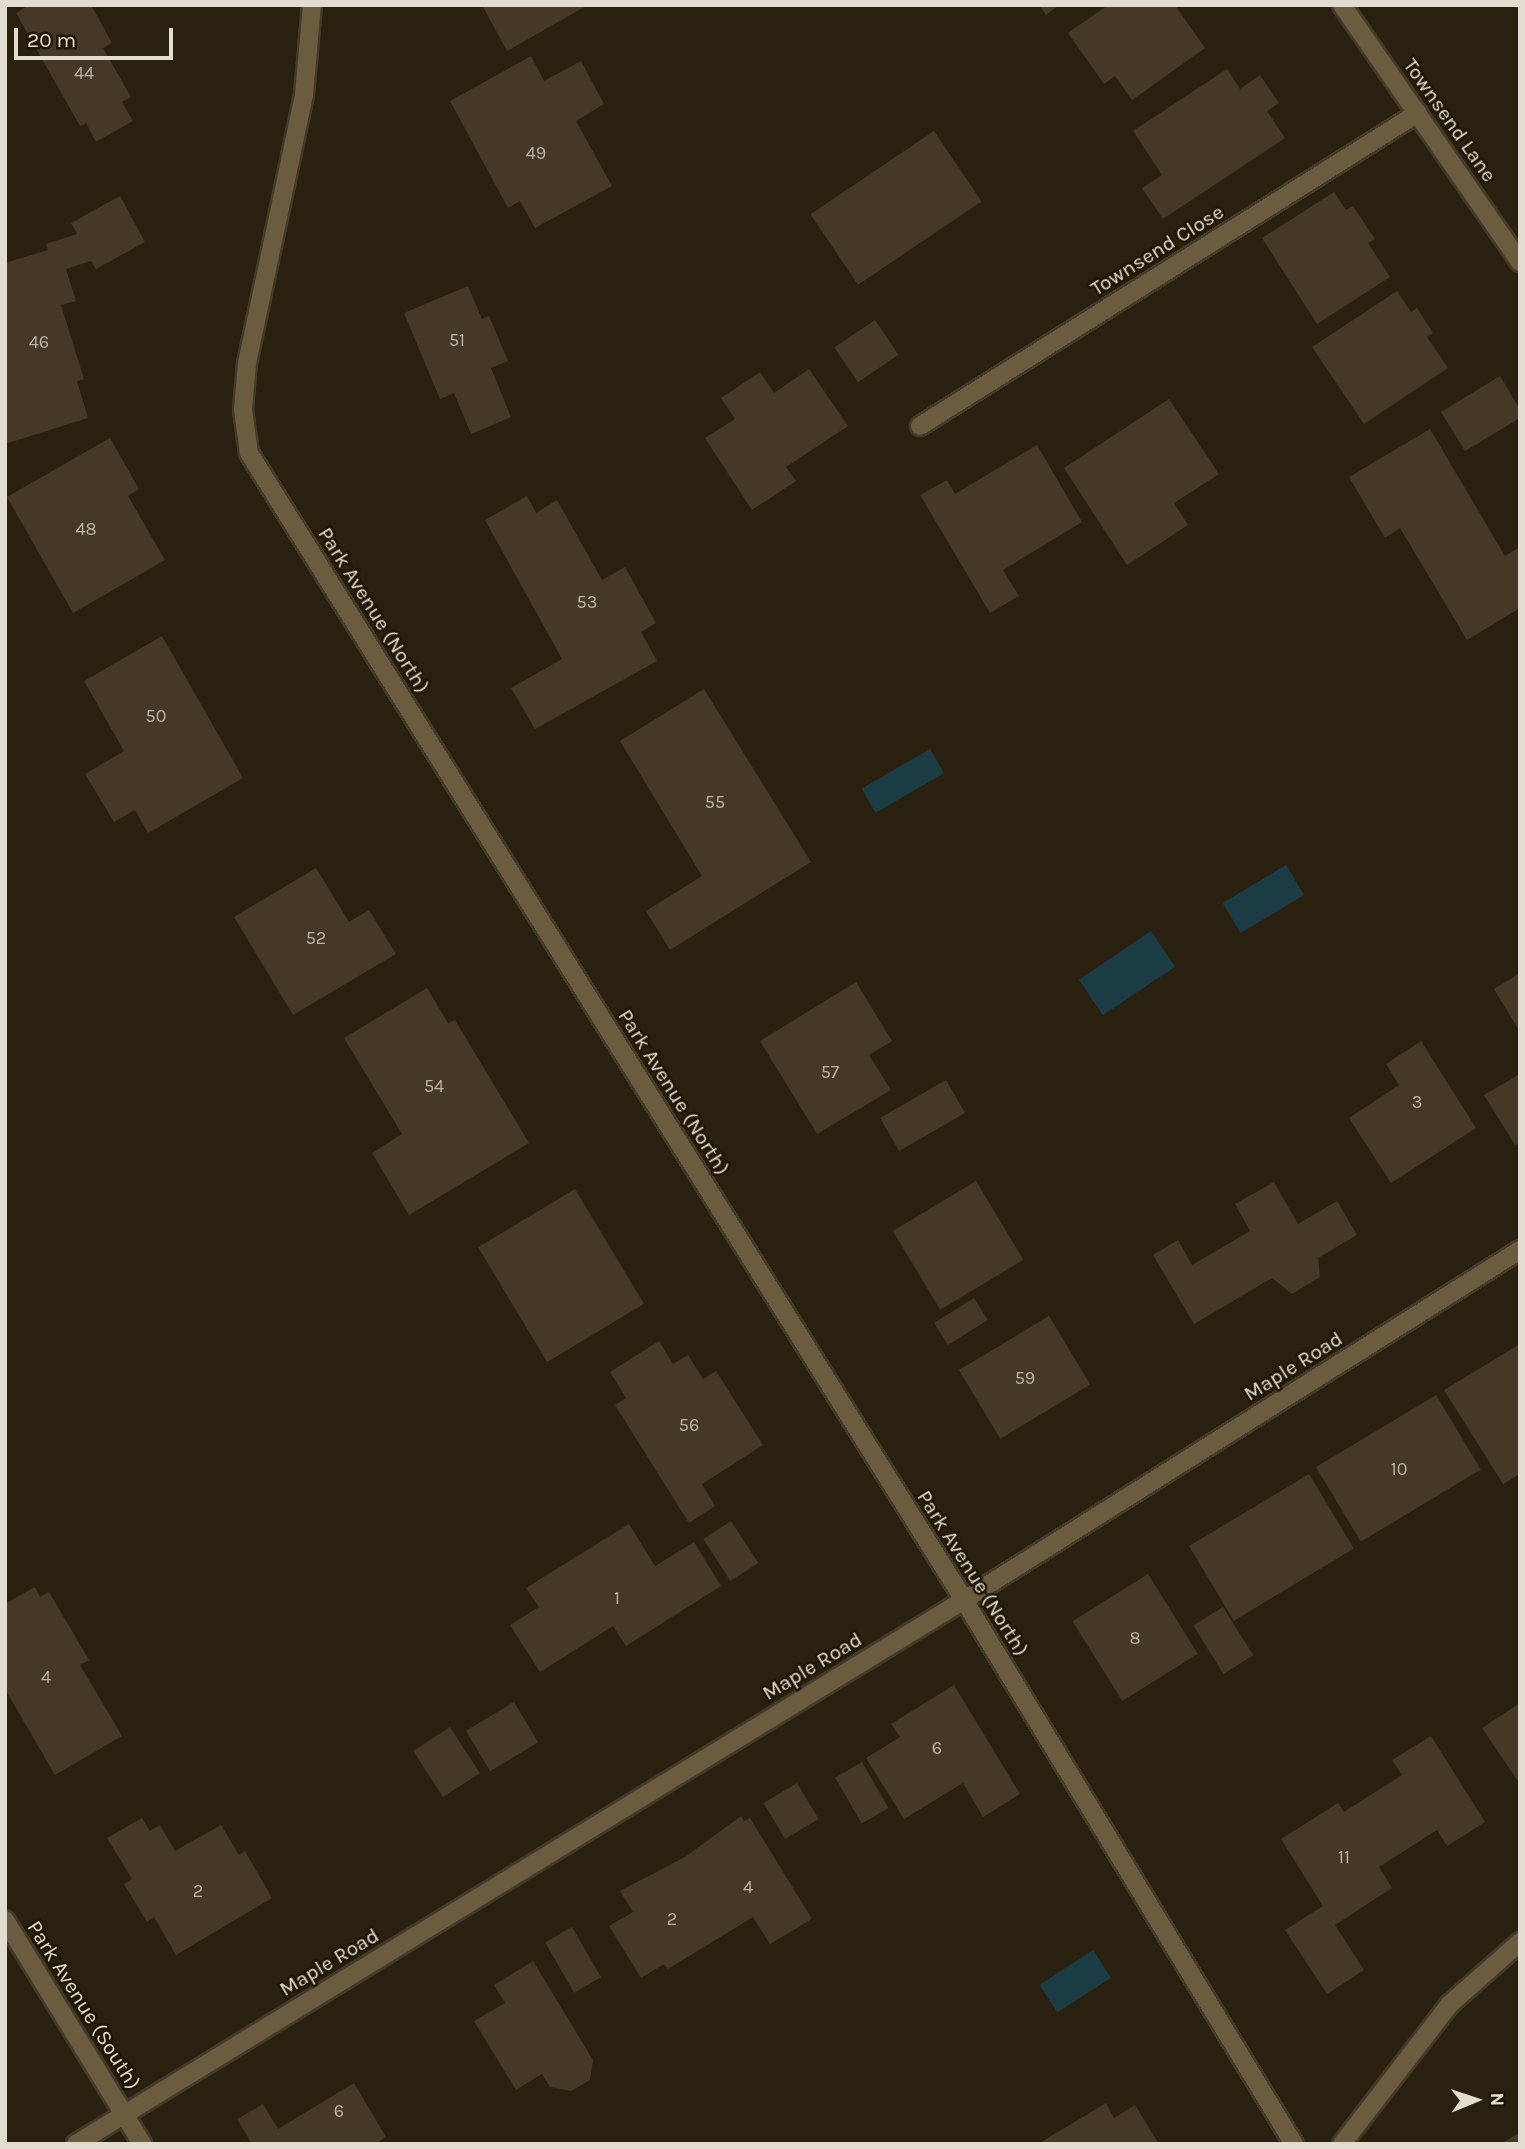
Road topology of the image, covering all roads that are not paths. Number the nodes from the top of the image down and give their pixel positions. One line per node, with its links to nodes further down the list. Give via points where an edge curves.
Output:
1 (312, 5): 7 (street, Park Avenue (North), via 303,95 247,363 243,410 249,453)
2 (1342, 5): 3 (street, Townsend Lane)
3 (1418, 113): 4 (street, Townsend Lane); 5 (street, Townsend Close)
4 (1520, 262)
5 (920, 426)
6 (1520, 1250): 7 (street, Maple Road)
7 (964, 1600): 10 (street, Maple Road); 13 (street, Park Avenue (North))
8 (5, 1920): 10 (street, Park Avenue (South))
9 (1520, 1942): 14 (street, via 1450,2004)
10 (124, 2113): 11 (street, Maple Road); 12 (street, Park Avenue (South))
11 (76, 2144)
12 (142, 2144)
13 (1294, 2144)
14 (1342, 2144)

